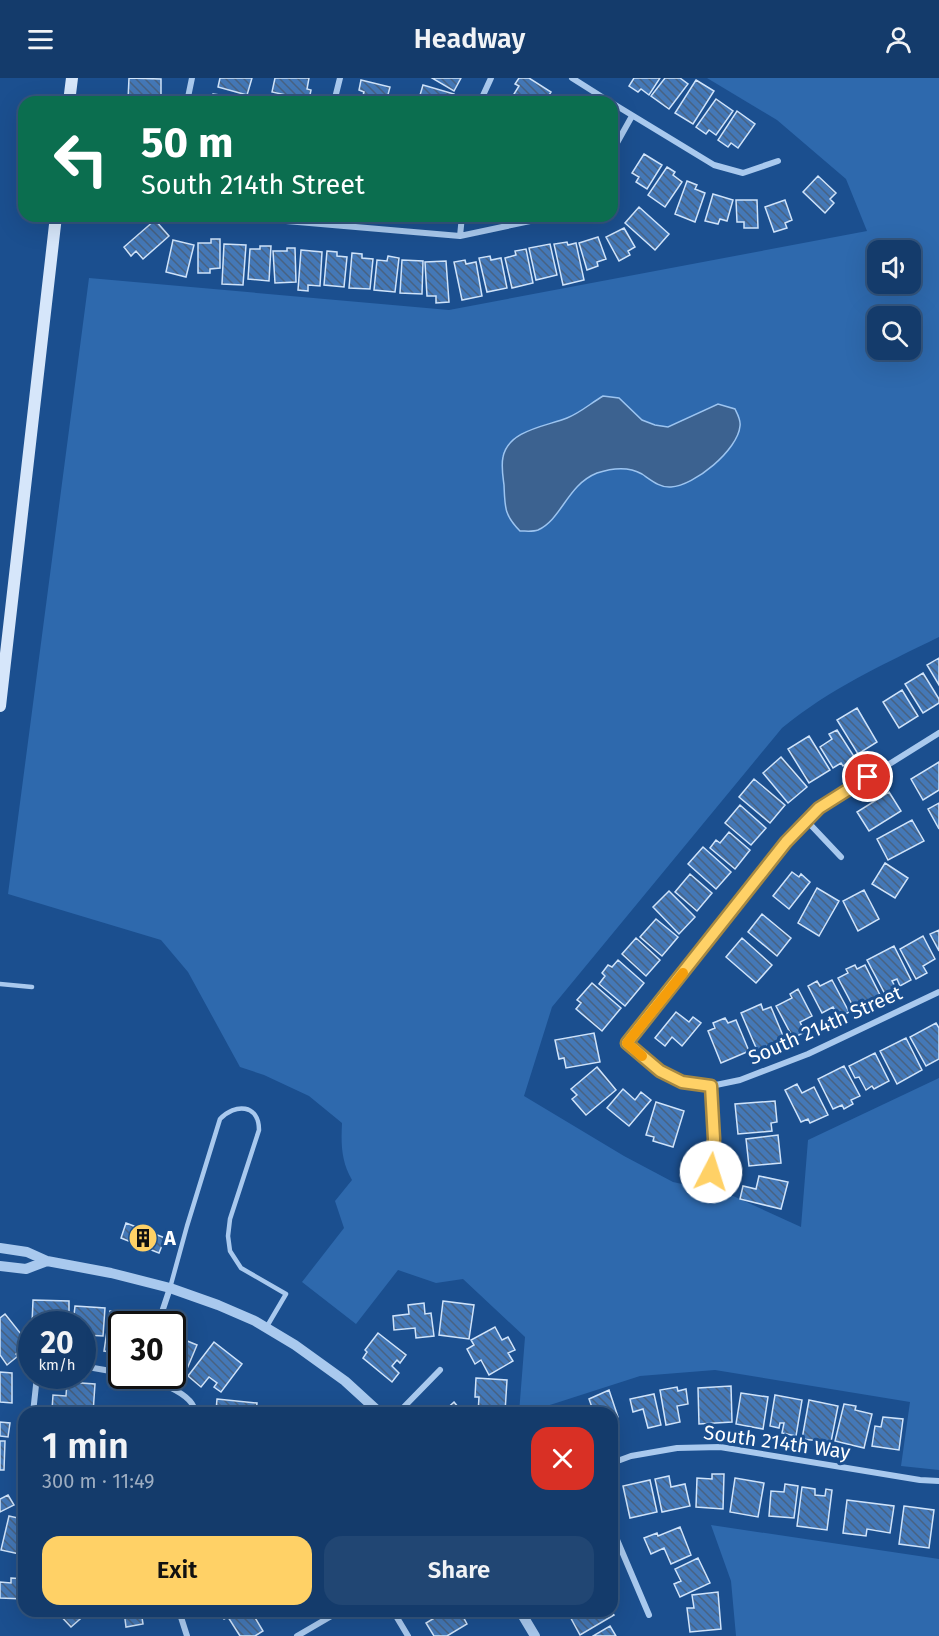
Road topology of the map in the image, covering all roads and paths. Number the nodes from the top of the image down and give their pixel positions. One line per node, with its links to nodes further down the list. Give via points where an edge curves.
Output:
1 (72, 78): 6 (main road)
2 (192, 78): 7 (street)
3 (340, 78): 8 (street)
4 (491, 78): 9 (street)
5 (572, 78): 10 (street)
6 (70, 96)
7 (188, 96)
8 (336, 96)
9 (483, 96)
10 (600, 96)
11 (618, 107): 12 (street)
12 (632, 116): 13 (street); 14 (street, via 714,165 743,174)
13 (618, 141)
14 (778, 161)
15 (55, 222): 22 (main road)
16 (289, 222): 20 (street)
17 (319, 222): 20 (street)
18 (461, 222): 21 (street)
19 (526, 222): 21 (street)
20 (319, 225): 21 (street)
21 (460, 236)
22 (0, 706)
23 (939, 733): 24 (street, via 833,798)
24 (806, 820): 25 (street); 29 (street, South 214th Street, via 627,1043 660,1071 682,1082)
25 (841, 857)
26 (0, 984): 27 (lane)
27 (32, 987)
28 (939, 992): 29 (street, South 214th Street, via 808,1054 740,1080)
29 (711, 1086): 30 (street)
30 (711, 1172)
31 (0, 1248): 32 (street, via 27,1252)
32 (47, 1261): 33 (street, via 26,1269); 34 (street)
33 (0, 1266)
34 (170, 1288): 35 (street); 36 (street); 36 (lane, via 220,1119 229,1110 240,1107 254,1113 260,1130 228,1236 230,1251 241,1268 286,1294)
35 (162, 1311)
36 (266, 1328): 42 (street, via 345,1381)
37 (441, 1370): 43 (street)
38 (36, 1389): 40 (street)
39 (172, 1389): 41 (street, via 184,1394)
40 (34, 1407)
41 (193, 1407)
42 (373, 1407)
43 (404, 1407)
44 (618, 1461): 45 (street, South 214th Way, via 677,1448 720,1447)
45 (939, 1481)
46 (618, 1542): 47 (street)
47 (649, 1615)
48 (181, 1617): 52 (street)
49 (330, 1617): 53 (street)
50 (397, 1617): 54 (street)
51 (524, 1617): 55 (street)
52 (187, 1636)
53 (297, 1636)
54 (408, 1636)
55 (535, 1636)

